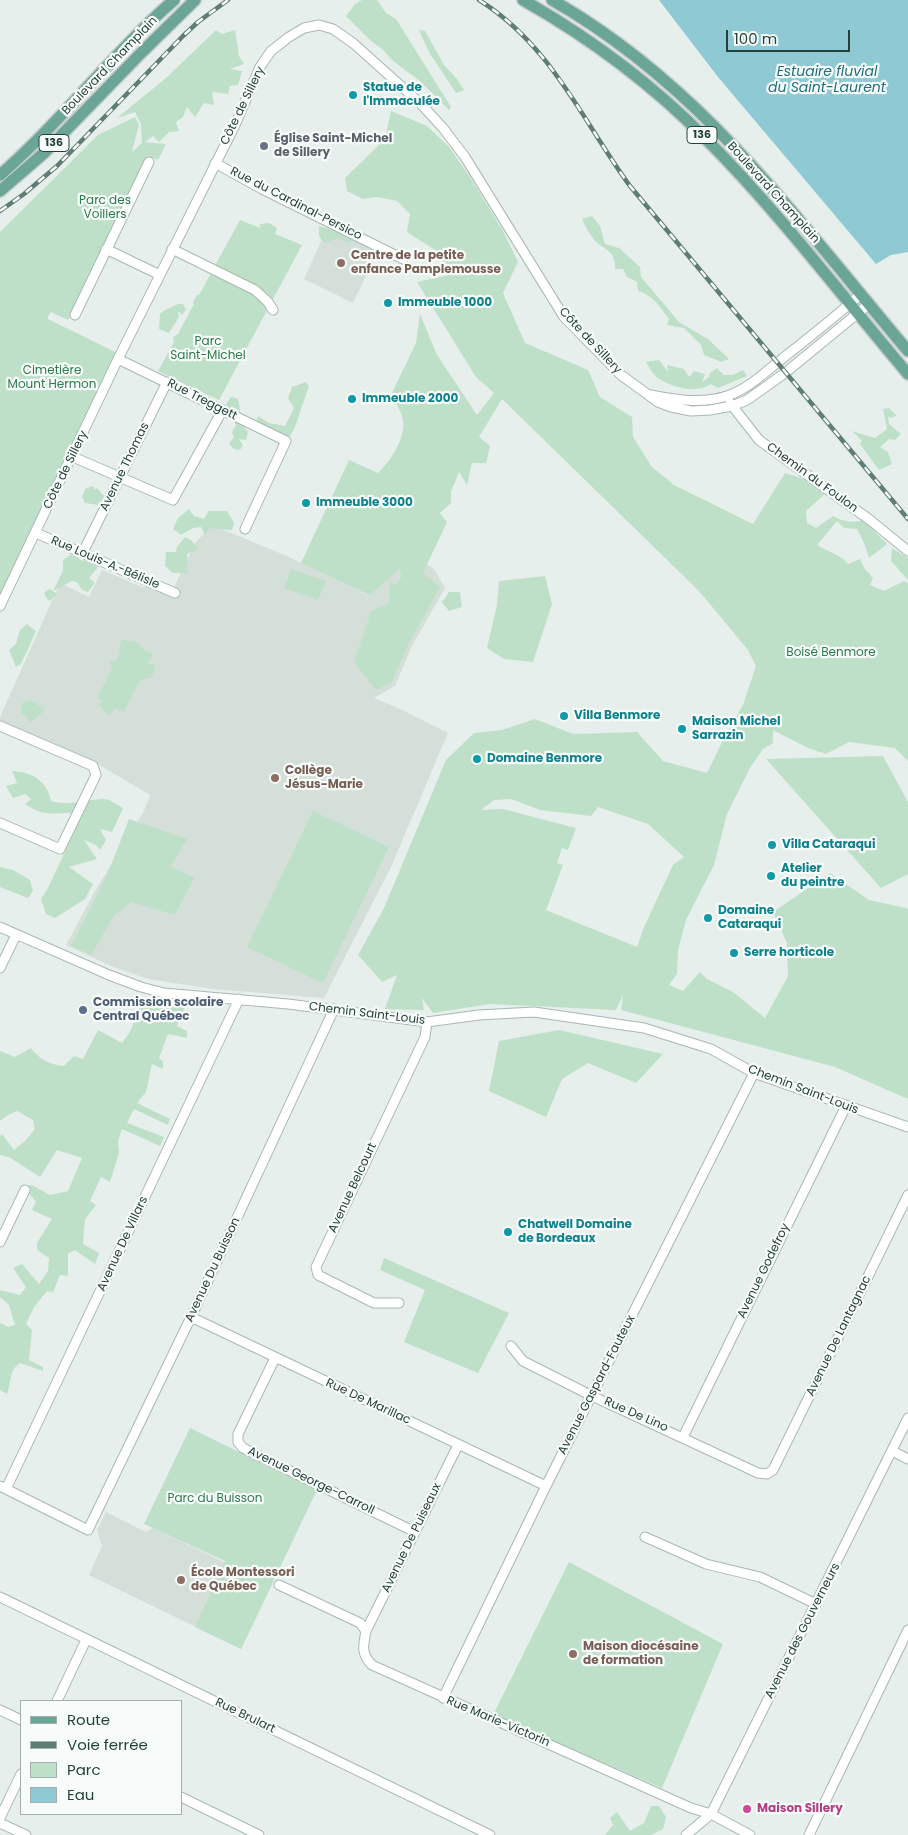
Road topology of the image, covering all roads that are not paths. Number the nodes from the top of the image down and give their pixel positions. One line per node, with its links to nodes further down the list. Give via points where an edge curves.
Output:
1 (174, 0): 7 (main road, Boulevard Champlain / 136)
2 (195, 0): 8 (main road, Boulevard Champlain / 136, via 44,153)
3 (523, 0): 14 (main road, Boulevard Champlain / 136, via 601,49 684,118 773,210)
4 (552, 0): 13 (main road, Boulevard Champlain / 136, via 622,46 702,114 756,169)
5 (149, 162): 9 (street)
6 (215, 163): 10 (street, Côte de Sillery); 11 (street, Rue du Cardinal-Persico); 23 (street, Côte de Sillery, via 260,67 272,51 304,28 319,25 333,29 420,103 443,128 465,157 564,317 621,374)
7 (0, 175)
8 (0, 191)
9 (106, 250): 12 (street); 18 (street)
10 (172, 250): 12 (street, Côte de Sillery); 16 (street, via 255,290)
11 (403, 258)
12 (160, 275): 20 (street, Côte de Sillery)
13 (861, 294): 14 (street, Côte de Sillery); 15 (main road, Boulevard Champlain / 136)
14 (850, 303): 17 (main road, Boulevard Champlain / 136); 24 (street, Côte de Sillery, via 763,375)
15 (868, 304): 17 (street, Côte de Sillery); 19 (main road, Boulevard Champlain / 136)
16 (273, 310)
17 (858, 313): 21 (main road, Boulevard Champlain / 136); 25 (street, Côte de Sillery, via 773,383)
18 (75, 314)
19 (908, 351)
20 (118, 359): 22 (street, Rue Treggett); 27 (street, Côte de Sillery)
21 (908, 374)
22 (167, 382): 26 (street, Rue Treggett); 28 (street, Avenue Thomas)
23 (646, 394): 24 (street, Côte de Sillery, via 688,400); 25 (street, Côte de Sillery, via 671,408 691,411)
24 (727, 396): 25 (street, Chemin du Foulon)
25 (732, 406): 31 (street, Chemin du Foulon, via 759,440)
26 (222, 411): 28 (street, via 173,500); 29 (street, Rue Treggett, via 286,441)
27 (73, 457): 28 (street); 30 (street, Côte de Sillery)
28 (120, 477): 32 (street, Avenue Thomas)
29 (245, 530)
30 (36, 533): 32 (street, Rue Louis-A.-Bélisle); 34 (street, Côte de Sillery)
31 (908, 551)
32 (83, 552): 33 (street, Rue Louis-A.-Bélisle)
33 (175, 593)
34 (0, 606)
35 (0, 726): 36 (street, via 93,766 96,775 60,850)
36 (0, 823)
37 (0, 928): 38 (street, Chemin Saint-Louis)
38 (16, 935): 39 (street); 40 (street, Chemin Saint-Louis, via 141,987 164,993)
39 (0, 968)
40 (239, 1000): 41 (street, Chemin Saint-Louis); 61 (street, Avenue De Villars)
41 (334, 1009): 42 (street, Chemin Saint-Louis); 50 (street, Avenue Du Buisson)
42 (426, 1022): 43 (street, Chemin Saint-Louis, via 534,1012 583,1018 644,1028 711,1049); 49 (street, Avenue Belcourt, via 425,1037 316,1267 322,1278 374,1302)
43 (754, 1073): 44 (street, Chemin Saint-Louis); 53 (street, Avenue Gaspard-Fauteux)
44 (846, 1106): 45 (street, Chemin Saint-Louis); 55 (street, Avenue Godefroy)
45 (908, 1127)
46 (25, 1190): 48 (street)
47 (908, 1195): 59 (street, Avenue De Lantagnac, via 773,1470)
48 (0, 1242)
49 (399, 1303)
50 (191, 1317): 52 (street, Rue De Marillac); 61 (street, Avenue Du Buisson, via 88,1530)
51 (511, 1346): 53 (street, Rue De Lino, via 523,1361)
52 (275, 1358): 56 (street, Rue De Marillac); 62 (street, Avenue George-Carroll, via 238,1434 238,1442 243,1448)
53 (592, 1396): 55 (street, Rue De Lino); 60 (street, Avenue Gaspard-Fauteux)
54 (908, 1418): 57 (street, Avenue des Gouverneurs)
55 (682, 1437): 59 (street, Rue De Lino, via 758,1473)
56 (458, 1444): 60 (street, Rue De Marillac); 62 (street, Avenue De Puiseaux)
57 (892, 1451): 58 (street); 66 (street, Avenue des Gouverneurs)
58 (908, 1459)
59 (767, 1474)
60 (546, 1486): 70 (street, Avenue Gaspard-Fauteux)
61 (3, 1488)
62 (415, 1532): 68 (street, Avenue De Puiseaux)
63 (645, 1537): 66 (street, via 706,1564 760,1577)
64 (279, 1585): 68 (street, via 346,1616)
65 (0, 1597): 69 (street, Rue Brulart)
66 (816, 1604): 76 (street, Avenue des Gouverneurs)
67 (908, 1630): 84 (street)
68 (366, 1631): 70 (street, Rue Marie-Victorin, via 362,1649 372,1665)
69 (86, 1640): 71 (street); 81 (street, Rue Brulart)
70 (443, 1698): 76 (street, Rue Marie-Victorin)
71 (57, 1700)
72 (0, 1710): 73 (street)
73 (20, 1720)
74 (20, 1776): 77 (street)
75 (182, 1797): 80 (street)
76 (711, 1814): 82 (street, Avenue des Gouverneurs); 83 (street, Rue Marie-Victorin)
77 (0, 1818)
78 (0, 1823): 79 (street)
79 (26, 1835)
80 (259, 1835)
81 (490, 1835)
82 (686, 1835)
83 (750, 1835)
84 (809, 1835)

